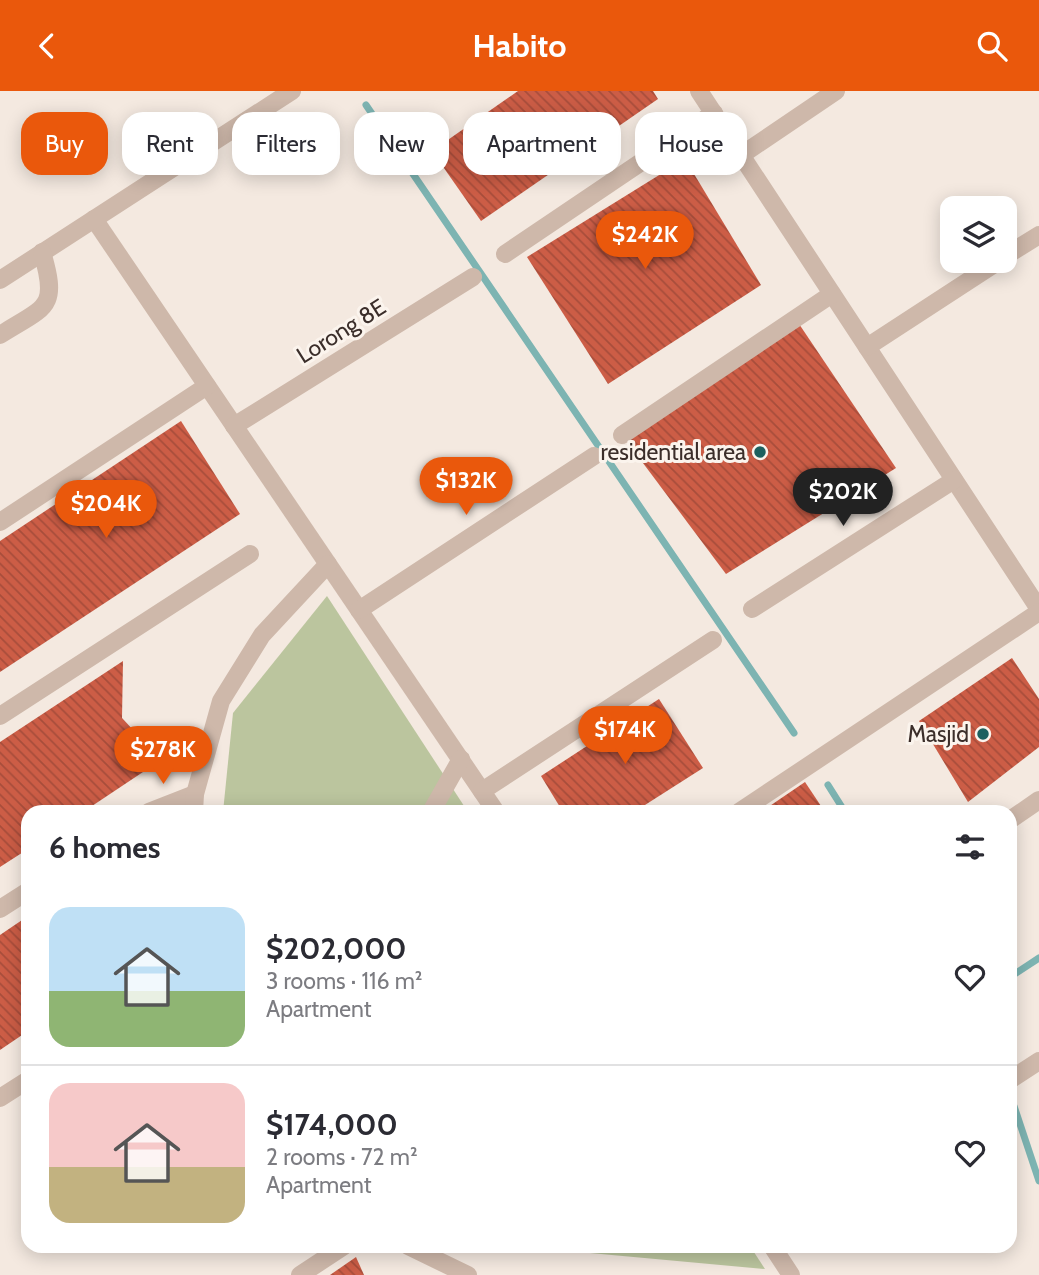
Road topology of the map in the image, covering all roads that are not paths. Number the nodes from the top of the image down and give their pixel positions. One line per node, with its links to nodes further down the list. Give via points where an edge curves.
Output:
1 (292, 91): 8 (street)
2 (699, 91): 4 (street)
3 (836, 91): 5 (street)
4 (713, 112)
5 (747, 151)
6 (635, 166): 12 (street)
7 (747, 166): 16 (street)
8 (94, 219): 11 (street); 19 (street)
9 (1039, 235): 10 (street)
10 (1017, 249)
11 (42, 252): 15 (street); 17 (street, via 52,284 49,299)
12 (505, 254)
13 (981, 273): 18 (street)
14 (473, 277): 20 (street, Lorong 8E)
15 (0, 280)
16 (832, 293): 18 (street); 21 (street)
17 (0, 335)
18 (867, 347): 23 (street)
19 (207, 386): 20 (street); 24 (street)
20 (234, 426): 26 (street)
21 (622, 435)
22 (594, 456): 28 (street)
23 (954, 480): 27 (street); 29 (street)
24 (0, 522)
25 (250, 554): 31 (street)
26 (328, 564): 28 (street); 35 (street, via 261,635 221,701)
27 (752, 608)
28 (359, 610): 32 (street)
29 (1039, 610): 38 (street)
30 (713, 640): 33 (street)
31 (0, 716)
32 (461, 759): 33 (street); 36 (street)
33 (482, 791): 37 (street)
34 (1039, 800): 39 (street)
35 (195, 803)
36 (435, 805)
37 (491, 805)
38 (749, 805)
39 (1017, 815)
40 (21, 896): 41 (street)
41 (0, 909)
42 (1039, 1061): 43 (street)
43 (1017, 1075)
44 (21, 1084): 45 (street)
45 (0, 1098)
46 (333, 1253): 49 (street)
47 (422, 1253): 50 (street)
48 (777, 1253): 51 (street)
49 (300, 1275)
50 (468, 1275)
51 (791, 1275)

